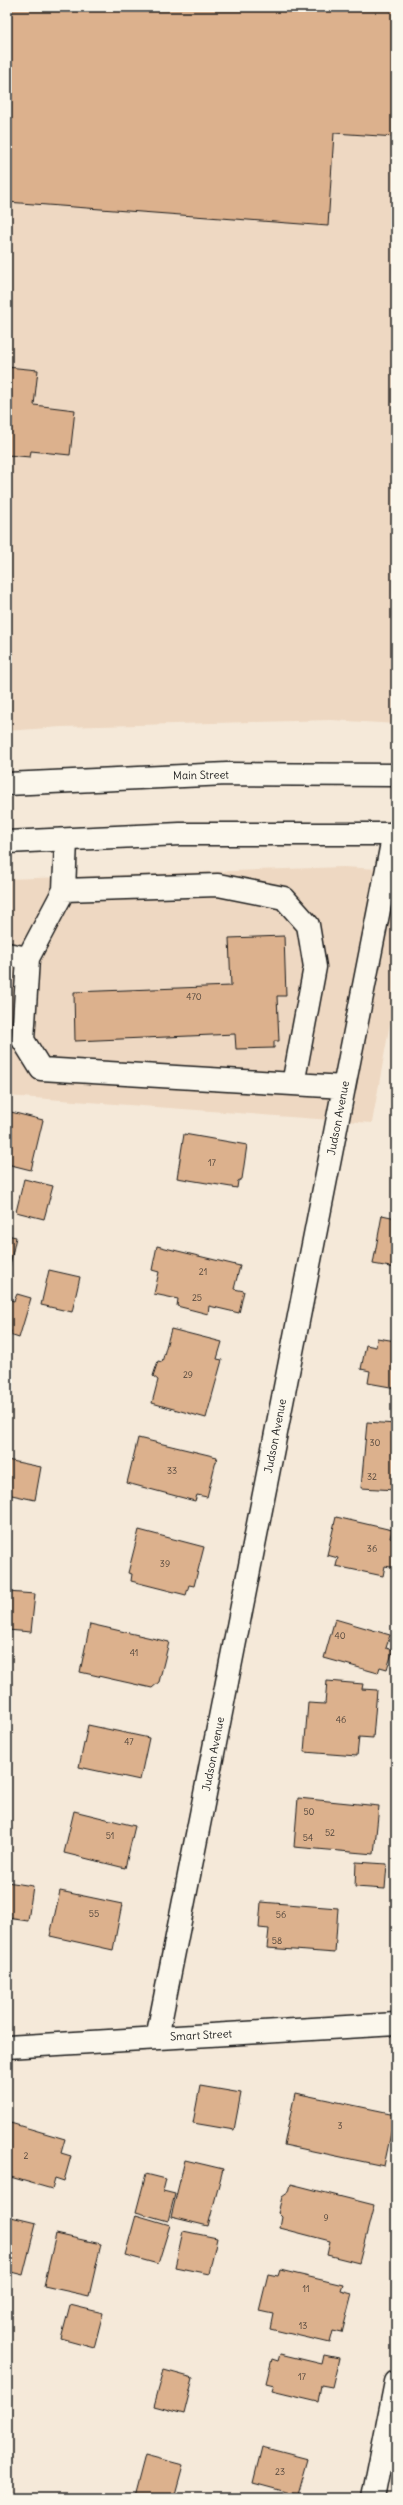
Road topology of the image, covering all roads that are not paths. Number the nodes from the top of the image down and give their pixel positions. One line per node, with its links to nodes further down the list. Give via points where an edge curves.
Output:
1 (396, 775): 2 (street, Main Street, via 227,774)
2 (7, 784)
3 (395, 834): 4 (street, via 231,833); 10 (street, Judson Avenue)
4 (66, 840): 5 (street); 6 (street)
5 (7, 842)
6 (64, 890): 8 (street); 9 (street, via 218,885 284,898 308,925 315,967)
7 (7, 954): 8 (street)
8 (28, 958): 9 (street, via 23,1040 41,1069)
9 (294, 1084): 10 (street)
10 (344, 1087): 12 (street, Judson Avenue)
11 (396, 2024): 12 (street, Smart Street)
12 (157, 2038): 13 (street, Smart Street)
13 (7, 2047)
14 (396, 2382): 15 (street)
15 (373, 2498)

